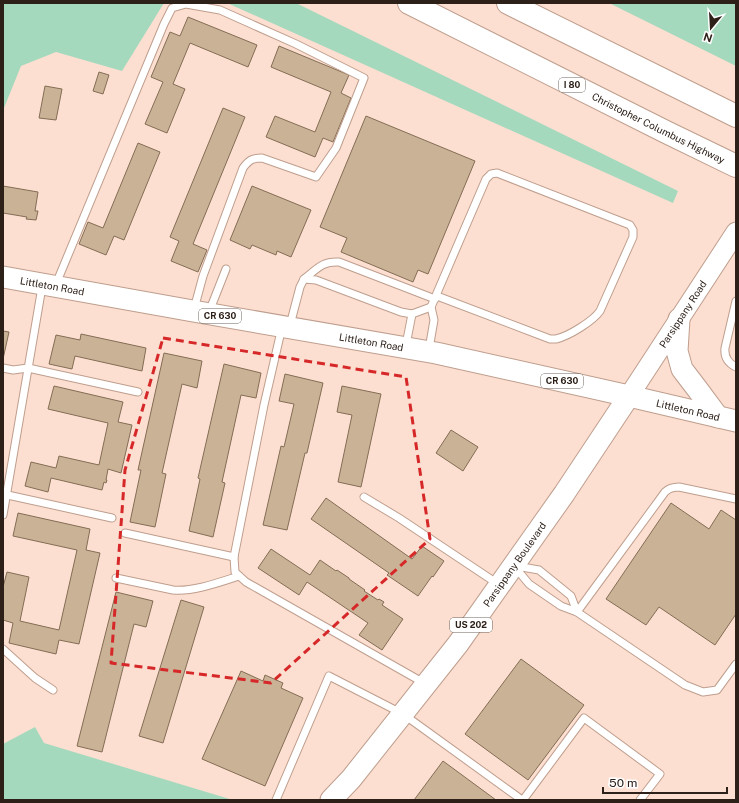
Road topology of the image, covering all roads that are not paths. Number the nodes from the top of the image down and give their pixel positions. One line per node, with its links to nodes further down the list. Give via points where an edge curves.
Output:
1 (409, 3): 4 (highway, Christopher Columbus Highway / I 80)
2 (508, 3): 3 (highway)
3 (736, 116)
4 (736, 166)
5 (733, 236): 15 (main road, Parsippany Road)
6 (226, 270): 13 (lane)
7 (3, 277): 9 (main road, Littleton Road / CR 630)
8 (304, 279): 10 (lane, via 323,264 330,261 339,262); 14 (lane, via 316,280); 16 (lane)
9 (48, 285): 13 (main road, Littleton Road / CR 630); 13 (lane, via 172,8 186,4 220,10 364,78 336,148 316,177 262,158 249,161 243,168 206,266); 21 (lane)
10 (436, 298): 10 (lane, via 486,179 491,174 497,173 630,224 633,230 633,236 600,311 572,333 556,339); 12 (lane)
11 (736, 301): 19 (lane, via 725,348 728,361)
12 (431, 307): 14 (lane); 18 (lane, via 434,320)
13 (201, 312): 16 (main road, Littleton Road / CR 630)
14 (412, 314): 17 (lane)
15 (680, 319): 23 (main road, Parsippany Road); 24 (main road, via 677,351 682,370)
16 (286, 327): 17 (main road, Littleton Road / CR 630); 31 (lane, via 264,405)
17 (405, 347): 18 (main road, Littleton Road / CR 630)
18 (429, 351): 23 (main road, Littleton Road / CR 630)
19 (736, 367)
20 (3, 368): 21 (lane)
21 (28, 368): 22 (lane); 25 (lane)
22 (138, 392)
23 (629, 396): 24 (main road, Littleton Road); 32 (main road, Parsippany Boulevard / US 202)
24 (727, 419)
25 (5, 495): 28 (lane); 29 (lane)
26 (364, 497): 35 (lane)
27 (736, 499): 36 (lane, via 679,487 668,489)
28 (3, 515)
29 (112, 518)
30 (125, 533): 31 (lane)
31 (234, 557): 33 (lane, via 235,572)
32 (514, 565): 35 (main road, Parsippany Boulevard / US 202); 36 (lane, via 529,584 561,606); 36 (lane, via 539,570 571,596)
33 (239, 576): 34 (lane, via 180,591); 39 (lane)
34 (116, 578)
35 (500, 585): 39 (main road, Parsippany Boulevard / US 202)
36 (577, 612): 38 (lane, via 685,685 703,692 717,690)
37 (3, 649): 40 (lane)
38 (736, 664)
39 (426, 684): 41 (main road, Parsippany Boulevard / US 202)
40 (53, 690)
41 (403, 714): 42 (lane, via 329,676); 43 (main road, Parsippany Boulevard / US 202); 44 (lane)
42 (276, 800)
43 (331, 800)
44 (522, 800): 45 (lane, via 584,718 660,774)
45 (640, 800)

